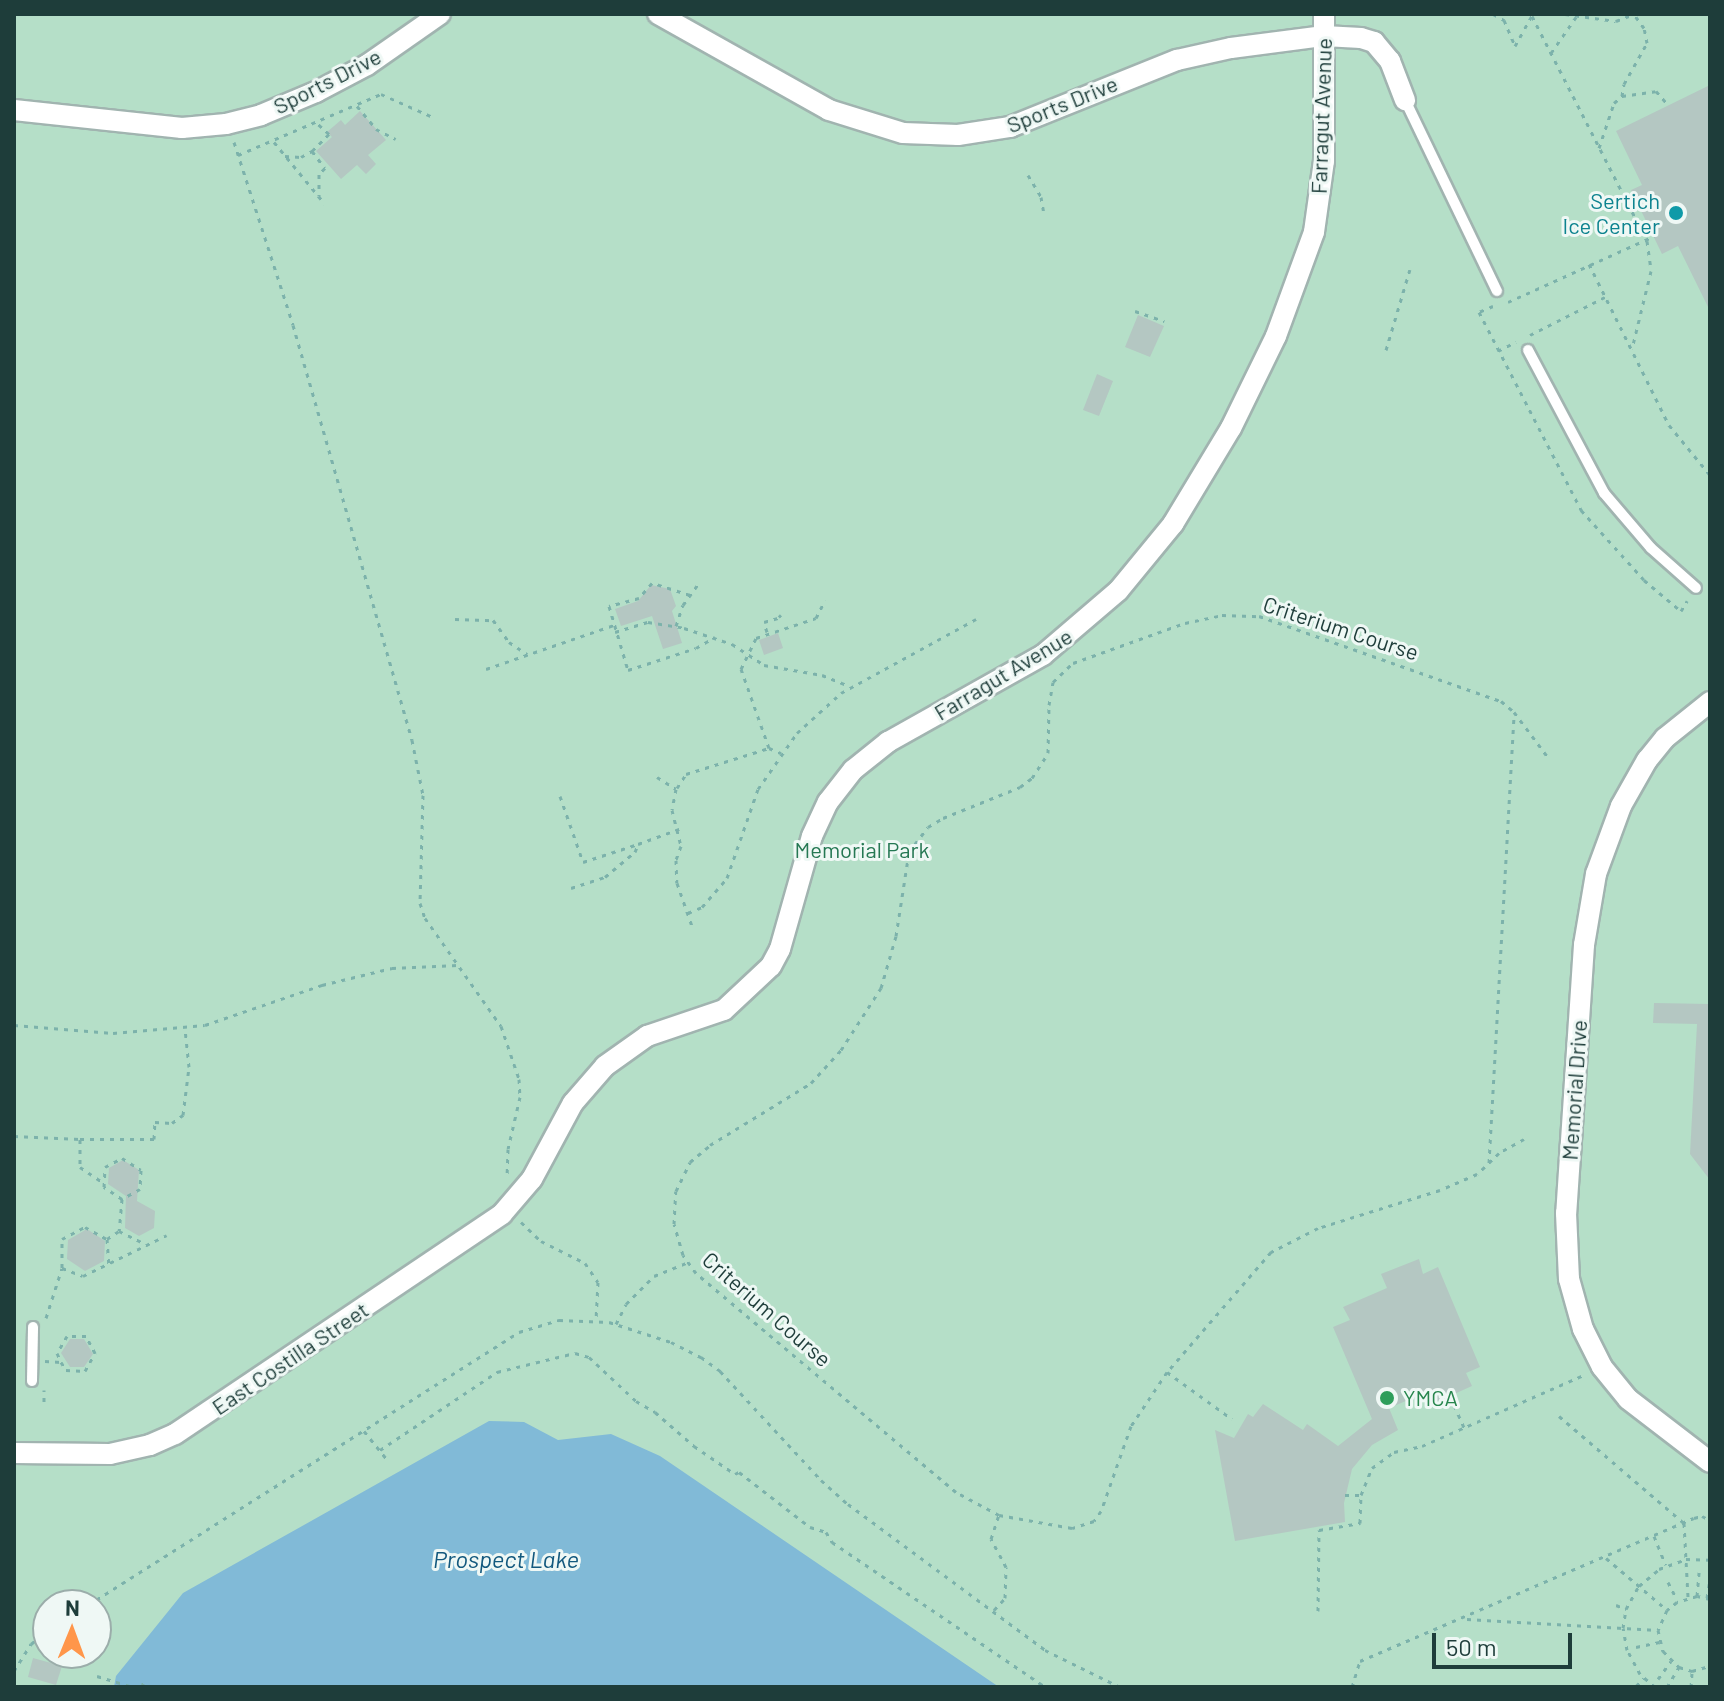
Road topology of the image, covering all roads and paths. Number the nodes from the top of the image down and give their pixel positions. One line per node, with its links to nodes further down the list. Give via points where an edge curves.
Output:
1 (440, 14): 18 (street, Sports Drive, via 367,65 316,92)
2 (658, 14): 9 (street, Sports Drive, via 829,110 879,127 931,135 1010,127 1191,56)
3 (1324, 14): 9 (street, Farragut Avenue)
4 (1493, 14): 7 (path, via 1504,20 1515,46)
5 (1565, 14): 8 (path)
6 (1634, 14): 8 (path, via 1616,21); 11 (path, via 1647,43)
7 (1532, 15): 10 (path)
8 (1577, 15): 10 (path)
9 (1324, 36): 12 (street, Sports Drive, via 1374,42 1390,61); 76 (street, Farragut Avenue, via 1324,161 1314,232 1276,336 1231,428 1173,524 1118,591 1067,637 888,742 853,770 828,802 812,836 771,966 724,1010 647,1036 605,1066 573,1103)
10 (1551, 53): 21 (path)
11 (1622, 96): 14 (path, via 1656,91); 21 (path, via 1614,103)
12 (1405, 100): 31 (lane)
13 (357, 105): 16 (path, via 381,94); 17 (path); 19 (path, via 376,129)
14 (1668, 105)
15 (14, 110): 18 (street, Sports Drive, via 182,128)
16 (433, 117)
17 (317, 122): 20 (path); 22 (path, via 329,134)
18 (226, 124): 23 (path)
19 (396, 139)
20 (274, 141): 23 (path); 24 (path)
21 (1599, 148): 35 (path, via 1652,260)
22 (312, 151): 24 (path); 26 (path, via 325,168 319,174)
23 (238, 155): 69 (path, via 293,325 412,740 423,795 420,903 433,934)
24 (285, 156): 26 (path)
25 (1028, 175): 28 (path)
26 (319, 196): 27 (path)
27 (325, 204)
28 (1044, 214)
29 (1589, 264): 32 (path)
30 (1410, 269): 36 (path)
31 (1497, 291)
32 (1606, 297): 35 (path); 38 (path)
33 (1135, 311): 34 (path)
34 (1164, 321)
35 (1632, 349): 39 (path, via 1669,425)
36 (1386, 350)
37 (1528, 350): 41 (lane, via 1604,493 1651,548)
38 (1498, 351)
39 (1710, 475)
40 (698, 584): 42 (path)
41 (1696, 588)
42 (690, 595): 47 (path, via 652,583 639,598 609,606); 48 (path)
43 (825, 600): 50 (path, via 816,618)
44 (779, 615): 50 (path, via 764,622)
45 (455, 619): 52 (path, via 493,620 509,642)
46 (976, 619): 55 (path)
47 (614, 625): 49 (path); 52 (path)
48 (676, 626): 49 (path, via 648,622); 51 (path)
49 (615, 632): 51 (path, via 628,670)
50 (768, 634): 53 (path, via 756,638)
51 (715, 637): 53 (path)
52 (528, 655): 54 (path)
53 (748, 655): 55 (path, via 764,665 822,675); 58 (path, via 741,669)
54 (486, 669)
55 (851, 687): 59 (path, via 818,712)
56 (1710, 702): 95 (street, Memorial Drive, via 1665,738 1633,782 1604,851 1587,920 1566,1253 1575,1304)
57 (1514, 712): 60 (path, Criterium Course); 75 (path); 84 (path, Criterium Course, via 1487,694 1259,616 1222,615 1185,623 1073,663 1053,682 1048,753 1032,778 936,822 916,839 881,988 841,1050 811,1083 690,1162 676,1191 674,1215)
58 (769, 748): 59 (path); 62 (path, via 686,774)
59 (781, 753): 67 (path, via 758,789 727,878 702,907)
60 (1547, 756)
61 (657, 777): 62 (path)
62 (676, 789): 64 (path, via 672,810)
63 (560, 796): 65 (path, via 583,862)
64 (679, 829): 65 (path); 67 (path, via 677,883)
65 (638, 844): 66 (path, via 605,877)
66 (571, 888)
67 (688, 913): 68 (path)
68 (693, 929)
69 (458, 965): 71 (path, via 392,968); 79 (path, via 501,1026 519,1079 506,1171)
70 (14, 1025): 71 (path, via 113,1033)
71 (185, 1027): 73 (path, via 189,1067 183,1115 172,1123 155,1122 154,1139)
72 (14, 1136): 73 (path)
73 (80, 1139): 77 (path, via 80,1167)
74 (1524, 1139): 75 (path, Criterium Course)
75 (1489, 1165): 96 (path, Criterium Course, via 1440,1190 1283,1244 1260,1262)
76 (532, 1179): 79 (street, East Costilla Street)
77 (104, 1183): 78 (path); 78 (path, via 105,1167 122,1158 141,1170 140,1189)
78 (122, 1199): 80 (path)
79 (515, 1201): 88 (path, via 520,1221 541,1241 585,1263 598,1282); 107 (street, East Costilla Street, via 482,1229 175,1434 110,1454)
80 (119, 1231): 82 (path); 83 (path)
81 (167, 1235): 83 (path)
82 (107, 1239): 85 (path); 86 (path, via 85,1227 62,1239)
83 (148, 1245): 85 (path)
84 (688, 1262): 89 (path, via 654,1276 626,1304); 112 (path, Criterium Course, via 956,1492)
85 (109, 1265): 86 (path, via 83,1276)
86 (62, 1268): 87 (path)
87 (46, 1319)
88 (596, 1321): 89 (path); 105 (path, via 559,1320 519,1332)
89 (616, 1324): 132 (path, via 671,1342 711,1364 848,1504)
90 (33, 1327): 92 (lane)
91 (45, 1347): 93 (path)
92 (33, 1361): 93 (path); 98 (lane)
93 (45, 1361): 94 (path); 97 (path)
94 (61, 1362): 94 (path, via 57,1353 67,1336 86,1336 95,1353 85,1371 66,1370)
95 (1602, 1367): 104 (path); 109 (street, Memorial Drive, via 1628,1399)
96 (1167, 1372): 103 (path); 112 (path, Criterium Course, via 1131,1426 1094,1521 1072,1528)
97 (45, 1375)
98 (32, 1381)
99 (45, 1389): 101 (path)
100 (1450, 1396): 104 (path)
101 (44, 1402)
102 (1559, 1416): 114 (path)
103 (1232, 1419)
104 (1464, 1428): 111 (path, via 1382,1460 1372,1468)
105 (363, 1430): 106 (path); 124 (path)
106 (380, 1450): 108 (path); 152 (path, via 497,1372 575,1353 589,1357 694,1446 739,1472 942,1620)
107 (14, 1453)
108 (387, 1459)
109 (1710, 1462)
110 (1345, 1495): 111 (path)
111 (1361, 1495): 133 (path, via 1360,1523 1319,1530)
112 (999, 1515): 132 (path, via 991,1539 1006,1567 1005,1598)
113 (1710, 1520): 114 (path, via 1702,1516)
114 (1684, 1523): 115 (path); 117 (path)
115 (1654, 1536): 116 (path); 119 (path)
116 (1605, 1557): 123 (path); 134 (path)
117 (1686, 1559): 118 (path); 119 (path); 126 (path)
118 (1710, 1560)
119 (1666, 1565): 123 (path)
120 (1699, 1572): 125 (path)
121 (1710, 1580): 127 (path)
122 (1668, 1582): 128 (path)
123 (1639, 1586): 130 (path); 131 (path)
124 (112, 1590)
125 (1697, 1596): 126 (path); 127 (path)
126 (1688, 1597): 128 (path)
127 (1708, 1599)
128 (1677, 1602): 131 (path)
129 (1616, 1605): 130 (path)
130 (1626, 1609): 135 (path)
131 (1667, 1610): 136 (path)
132 (993, 1611): 153 (path, via 1045,1650)
133 (1318, 1611)
134 (1464, 1619): 135 (path); 154 (path, via 1360,1661)
135 (1623, 1628): 136 (path); 146 (path, via 1627,1650)
136 (1658, 1630): 137 (path)
137 (1659, 1642): 139 (path); 140 (path)
138 (32, 1643): 143 (path)
139 (1636, 1647)
140 (1671, 1661): 142 (path); 147 (path)
141 (1710, 1666): 144 (path)
142 (1679, 1667): 144 (path); 156 (path)
143 (14, 1671)
144 (1692, 1671): 157 (path)
145 (97, 1676): 150 (path)
146 (1644, 1678): 149 (path); 155 (path)
147 (1658, 1679)
148 (144, 1680): 151 (path)
149 (1636, 1686)
150 (134, 1687)
151 (142, 1687)
152 (1045, 1687)
153 (1120, 1687)
154 (1352, 1687)
155 (1655, 1687)
156 (1667, 1687)
157 (1691, 1687)

